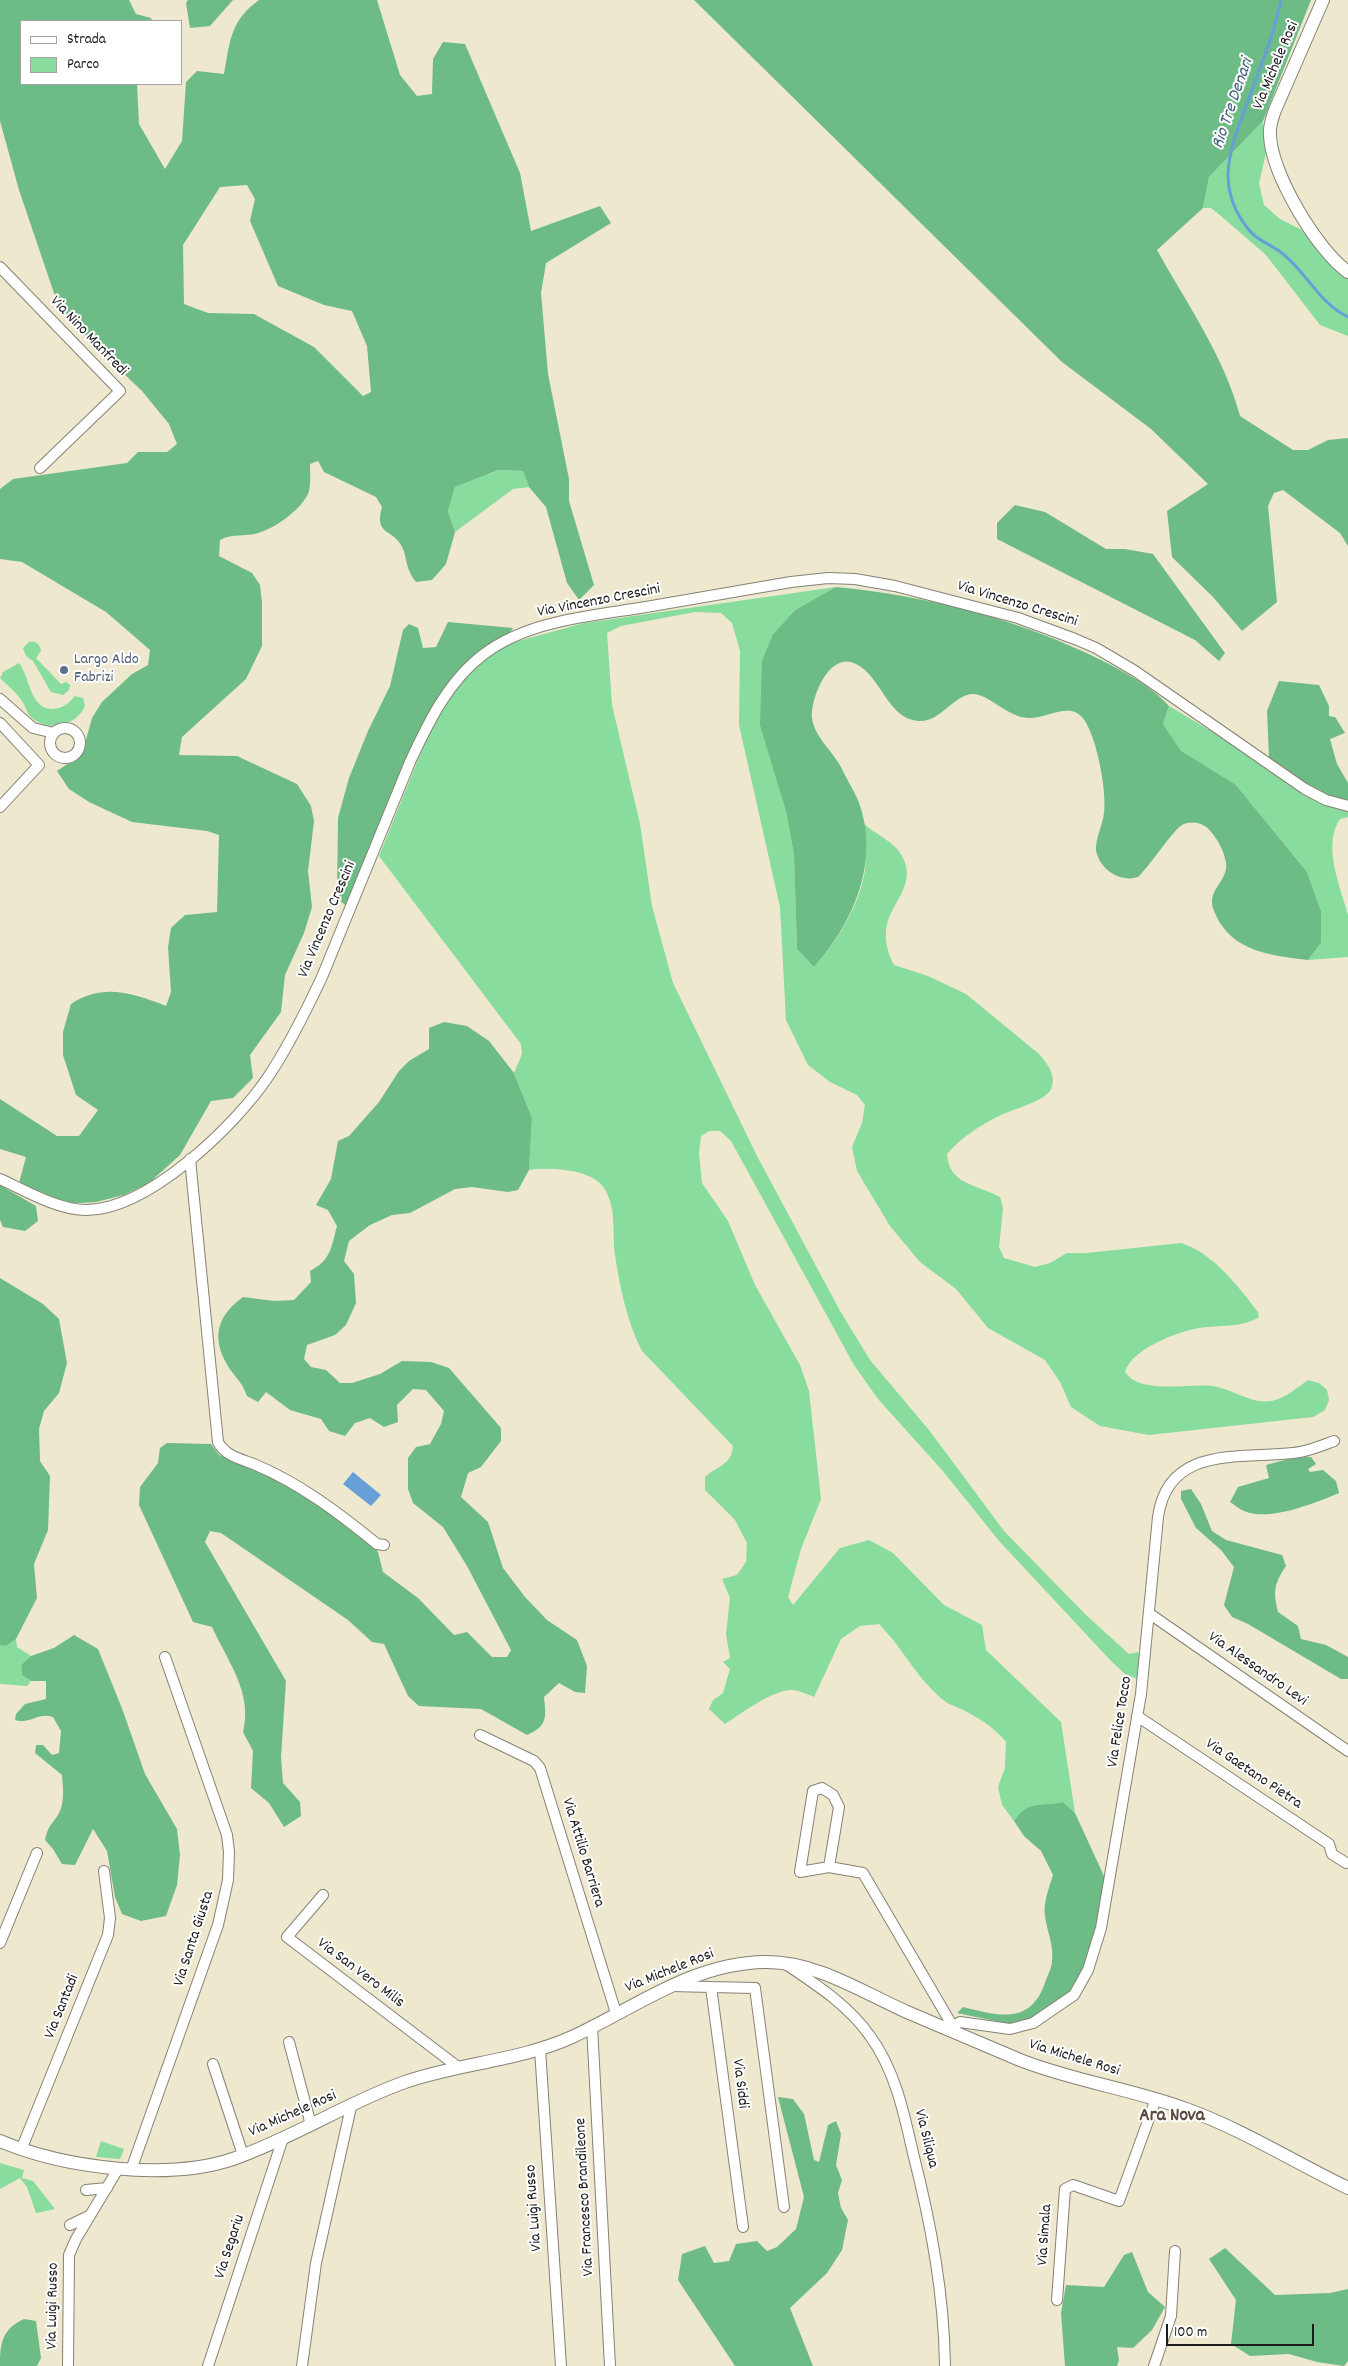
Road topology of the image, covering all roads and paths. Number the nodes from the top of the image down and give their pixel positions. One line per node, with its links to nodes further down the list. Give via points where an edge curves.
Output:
1 (1322, 0): 3 (street, Via Michele Rosi, via 1275,110 1270,139 1285,187 1322,246)
2 (0, 267): 4 (street, Via Nino Manfredi, via 120,391)
3 (1348, 272)
4 (40, 468)
5 (0, 699): 7 (street, via 33,728)
6 (0, 723): 9 (street)
7 (54, 733): 8 (street, via 50,744); 8 (street, via 64,728 71,729 78,735 80,745 71,757 61,758)
8 (54, 753): 9 (street)
9 (39, 765): 10 (street)
10 (0, 806)
11 (1348, 806): 12 (street, Via Vincenzo Crescini, via 1326,800 1305,789 1135,671 1096,648 1018,618 895,586 855,579 791,582 586,617 526,632 483,654 457,680 438,707 410,762 322,977 292,1037 257,1092)
12 (190, 1159): 13 (street, Via Vincenzo Crescini, via 144,1191 99,1209 61,1205); 15 (street, via 218,1442 228,1454 270,1471 318,1499 377,1544)
13 (0, 1179)
14 (1334, 1441): 16 (street, Via Felice Tocco, via 1296,1453 1221,1458 1199,1464 1174,1479 1159,1508)
15 (384, 1545)
16 (1150, 1614): 18 (street, Via Felice Tocco); 20 (street, Via Alessandro Levi)
17 (165, 1657): 45 (street, Via Santa Giusta, via 225,1829 229,1866 218,1925)
18 (1137, 1716): 22 (street, Via Gaetano Pietra, via 1329,1844 1332,1854); 32 (street, Via Felice Tocco, via 1099,1936 1082,1983 1069,1999 1041,2019 1023,2027 1005,2029 963,2022)
19 (480, 1735): 30 (street, Via Attilio Barriera, via 539,1766)
20 (1348, 1751)
21 (37, 1853): 26 (street)
22 (1346, 1862)
23 (830, 1866): 23 (street, via 800,1872 813,1791 822,1788 833,1795 839,1807); 32 (street, via 863,1872)
24 (104, 1871): 43 (street, Via Santadi, via 109,1932)
25 (323, 1895): 36 (street, Via San Vero Milis, via 287,1937)
26 (0, 1943)
27 (786, 1963): 28 (street, Via Michele Rosi, via 729,1966); 32 (street, Via Michele Rosi, via 821,1973); 60 (street, Via Siliqua, via 835,1999 858,2021 893,2079 934,2240 941,2285)
28 (669, 1986): 29 (street); 30 (street, Via Michele Rosi)
29 (711, 1987): 49 (street, via 755,1988); 52 (street, Via Siddi)
30 (616, 2013): 31 (street, Via Michele Rosi)
31 (592, 2026): 34 (street, Via Michele Rosi); 59 (street, Via Francesco Brandileone)
32 (950, 2027): 37 (street, Via Michele Rosi, via 1024,2062)
33 (289, 2042): 39 (street)
34 (540, 2049): 36 (street, Via Michele Rosi); 58 (street, Via Luigi Russo)
35 (213, 2064): 44 (street)
36 (458, 2067): 38 (street, Via Michele Rosi, via 405,2082)
37 (1156, 2099): 47 (street, Via Michele Rosi, via 1241,2133); 54 (street, Via Simala, via 1118,2201 1073,2185 1065,2189)
38 (351, 2106): 39 (street, Via Michele Rosi); 57 (street, via 316,2263)
39 (311, 2125): 40 (street, Via Michele Rosi)
40 (283, 2138): 44 (street, Via Michele Rosi); 56 (street, Via Segariu)
41 (0, 2141): 43 (street, Via Michele Rosi)
42 (0, 2150): 43 (street, Via Michele Rosi)
43 (21, 2150): 45 (street, Via Michele Rosi)
44 (243, 2155): 45 (street, Via Michele Rosi, via 194,2166)
45 (125, 2169): 46 (street, Via Luigi Russo)
46 (107, 2188): 48 (street); 50 (street, Via Luigi Russo)
47 (1348, 2188)
48 (86, 2190)
49 (784, 2207)
50 (90, 2215): 51 (street); 55 (street, Via Luigi Russo, via 68,2260)
51 (70, 2225)
52 (742, 2227)
53 (1175, 2251): 61 (street, via 1171,2316)
54 (1057, 2300)
55 (68, 2366)
56 (208, 2366)
57 (302, 2366)
58 (560, 2366)
59 (610, 2366)
60 (945, 2366)
61 (1154, 2366)

